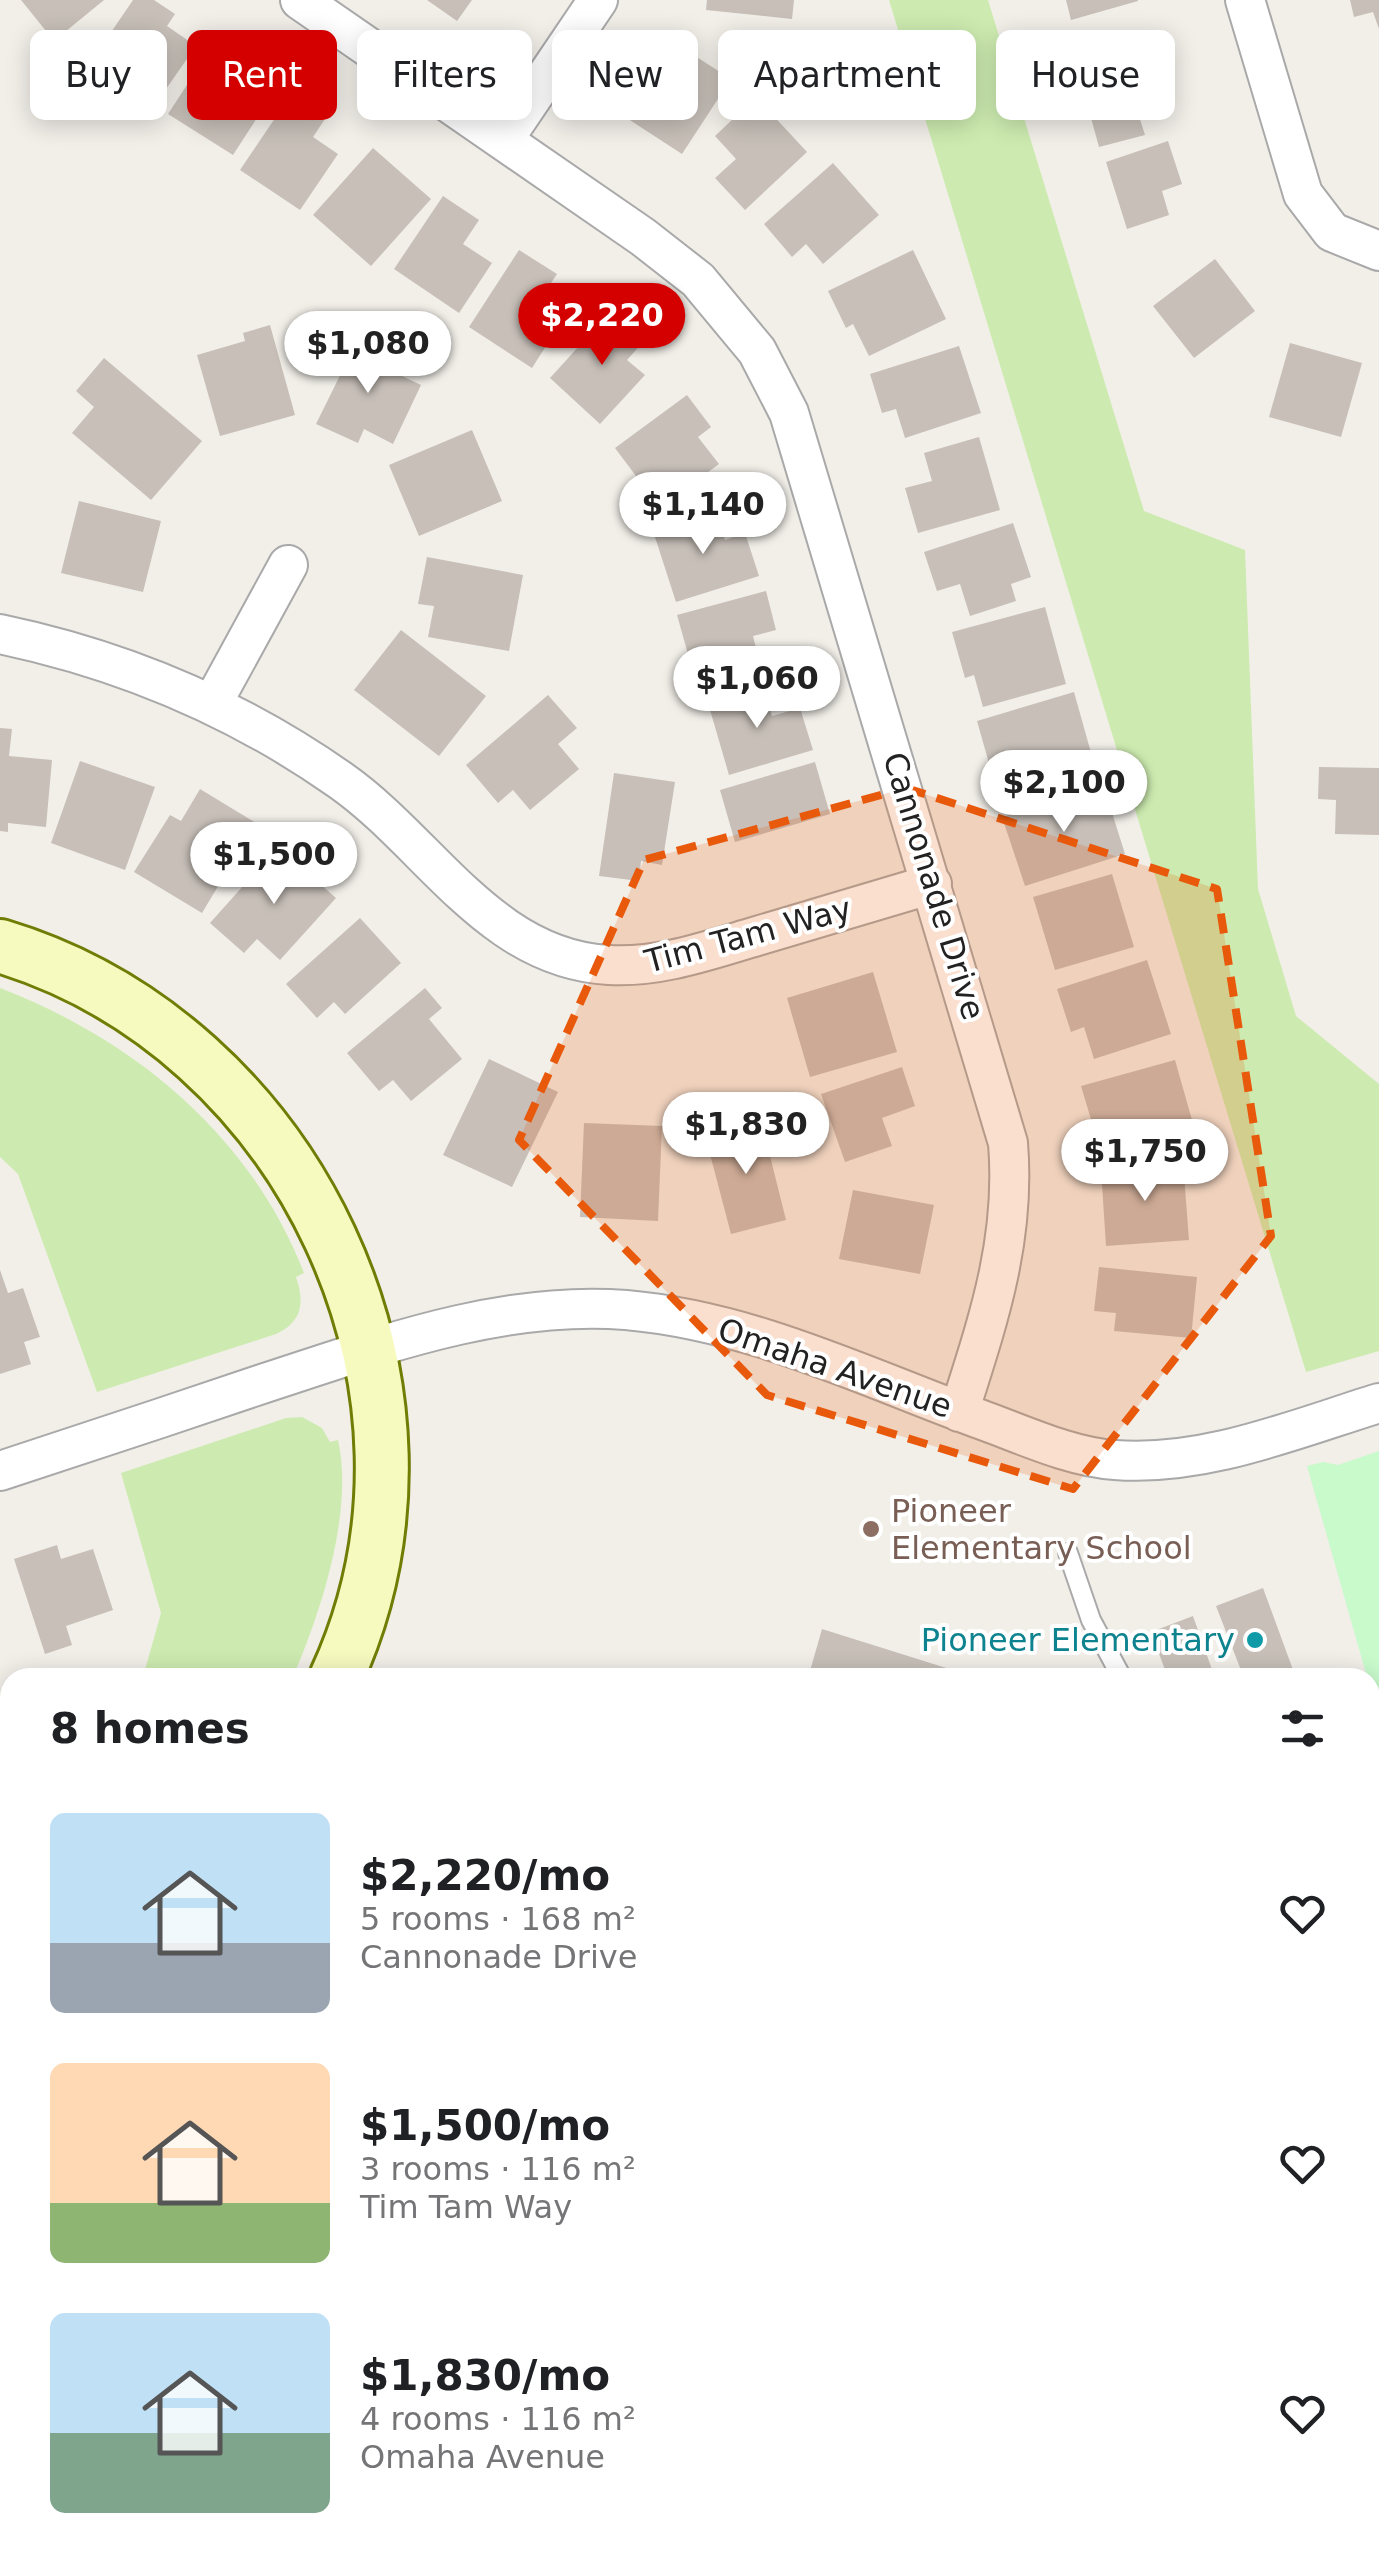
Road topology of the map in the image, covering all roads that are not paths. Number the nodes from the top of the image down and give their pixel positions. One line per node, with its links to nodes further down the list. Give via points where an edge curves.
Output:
1 (300, 0): 4 (street, Cannonade Drive)
2 (598, 0): 4 (street)
3 (1245, 0): 5 (street, via 1302,194 1332,232)
4 (504, 139): 9 (street, Cannonade Drive, via 683,268 757,351 806,460)
5 (1379, 251)
6 (288, 566): 8 (street)
7 (0, 634): 8 (street, Tim Tam Way, via 137,671)
8 (212, 704): 9 (street, Tim Tam Way, via 344,782 504,928 579,962 638,966 683,958)
9 (932, 884): 13 (street, Cannonade Drive, via 996,1092 1012,1185 1008,1243)
10 (0, 946): 11 (street, via 138,1011 238,1096 322,1215)
11 (367, 1350): 13 (street, Omaha Avenue, via 519,1315 623,1310 753,1334); 14 (street, Omaha Avenue); 16 (street, via 378,1422 378,1513 363,1601)
12 (1379, 1403): 13 (street, Omaha Avenue, via 1213,1452 1137,1461 1077,1452)
13 (960, 1412)
14 (0, 1471)
15 (1068, 1553): 17 (lane)
16 (340, 1668)
17 (1117, 1668)

